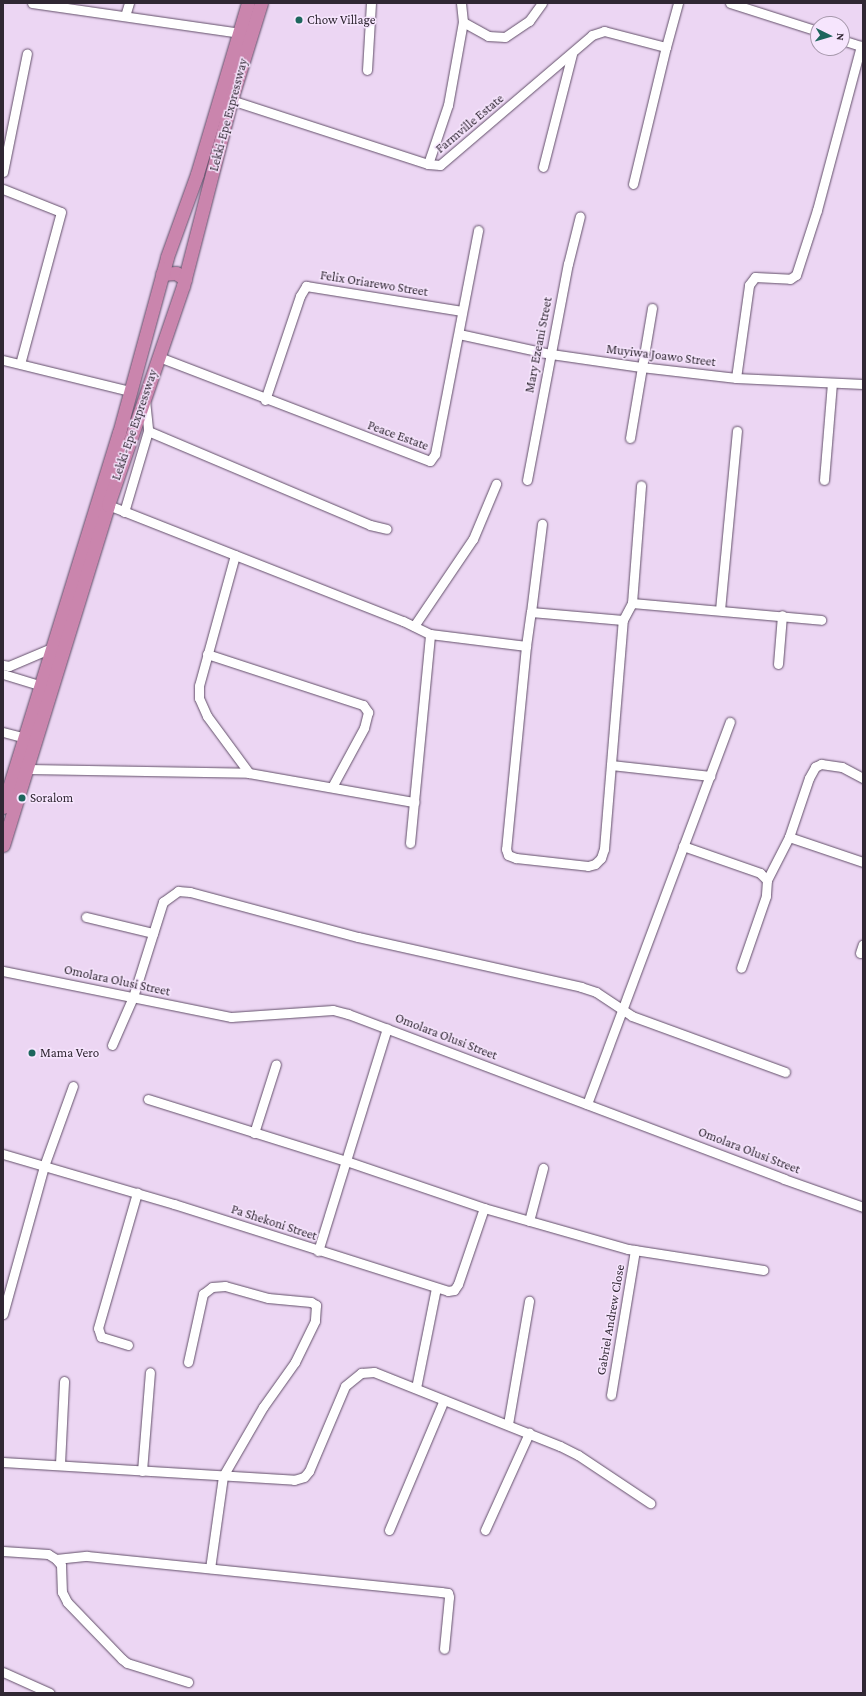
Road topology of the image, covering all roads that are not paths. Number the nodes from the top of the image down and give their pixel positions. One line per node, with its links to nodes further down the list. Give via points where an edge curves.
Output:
1 (32, 3): 10 (street)
2 (129, 3): 10 (street)
3 (248, 3): 13 (highway, Lekki-Epe Expressway)
4 (261, 3): 20 (highway, Lekki-Epe Expressway)
5 (371, 3): 19 (street)
6 (461, 3): 11 (street)
7 (542, 3): 11 (street, via 529,21 505,37 488,36)
8 (678, 3): 15 (street)
9 (730, 3): 12 (street)
10 (125, 16): 13 (street)
11 (463, 22): 21 (street, via 448,105)
12 (810, 28)
13 (239, 33): 28 (highway, Lekki-Epe Expressway, via 197,174)
14 (850, 42): 16 (street)
15 (663, 46): 18 (street, Farmville Estate, via 604,31 592,35); 24 (street)
16 (862, 46): 40 (street, via 817,210 796,275 790,279 755,277 749,285)
17 (27, 53): 23 (street)
18 (572, 54): 21 (street, Farmville Estate, via 445,164); 22 (street)
19 (367, 70)
20 (231, 100): 21 (street, Farmville Estate); 29 (highway, Lekki-Epe Expressway)
21 (428, 164)
22 (543, 167)
23 (3, 172)
24 (633, 184)
25 (3, 189): 38 (street, via 61,212)
26 (580, 216): 35 (street, Mary Ezeani Street)
27 (478, 230): 33 (street, Peace Estate)
28 (167, 258): 29 (highway, via 177,264); 30 (highway, Lekki-Epe Expressway)
29 (188, 266): 31 (highway, Lekki-Epe Expressway)
30 (162, 274): 31 (highway, via 176,273); 43 (highway, Lekki-Epe Expressway)
31 (185, 279): 36 (highway, Lekki-Epe Expressway)
32 (652, 308): 39 (street)
33 (462, 311): 34 (street, Peace Estate); 45 (street, Felix Oriarewo Street, via 306,286 300,296)
34 (459, 334): 35 (street, Muyiwa Joawo Street); 45 (street, Peace Estate, via 435,454 430,461)
35 (551, 354): 39 (street, Muyiwa Joawo Street); 49 (street, Mary Ezeani Street)
36 (158, 357): 44 (highway, Lekki-Epe Expressway); 45 (street, Peace Estate)
37 (3, 360): 38 (street)
38 (20, 364): 43 (street)
39 (641, 368): 40 (street, Muyiwa Joawo Street); 48 (street)
40 (736, 378): 41 (street, Muyiwa Joawo Street)
41 (832, 383): 42 (street, Muyiwa Joawo Street); 50 (street)
42 (863, 384)
43 (130, 391): 67 (highway, Lekki-Epe Expressway)
44 (144, 397): 46 (street); 53 (highway, Lekki-Epe Expressway)
45 (265, 400)
46 (148, 431): 54 (street); 56 (street)
47 (736, 431): 59 (street)
48 (630, 438)
49 (527, 480)
50 (824, 480)
51 (496, 484): 64 (street, via 472,539)
52 (641, 485): 58 (street)
53 (108, 505): 54 (street); 77 (highway, Lekki-Epe Expressway)
54 (124, 512): 57 (street)
55 (542, 524): 60 (street)
56 (387, 530)
57 (235, 555): 64 (street); 68 (street)
58 (632, 603): 59 (street); 62 (street)
59 (720, 610): 61 (street)
60 (531, 612): 62 (street); 66 (street)
61 (782, 615): 63 (street); 69 (street)
62 (623, 620): 76 (street)
63 (821, 620)
64 (414, 626): 65 (street)
65 (430, 634): 66 (street); 82 (street)
66 (526, 646): 76 (street, via 506,849 508,855 588,866 595,864 601,858 604,849)
67 (54, 647): 70 (street, via 9,666); 72 (highway, Lekki-Epe Expressway)
68 (207, 654): 78 (street, via 198,686 199,698 207,716); 81 (street, via 363,705 368,712 364,728)
69 (778, 664)
70 (3, 665)
71 (3, 674): 72 (street)
72 (42, 686): 75 (highway, Lekki-Epe Expressway)
73 (730, 722): 79 (street)
74 (3, 732): 75 (street)
75 (26, 738): 83 (highway, Lekki-Epe Expressway)
76 (611, 765): 79 (street)
77 (28, 769): 78 (street); 86 (highway, Lekki-Epe Expressway)
78 (249, 774): 81 (street)
79 (710, 776): 87 (street)
80 (863, 778): 84 (street, via 842,767 821,764 815,767 808,778)
81 (332, 787): 82 (street)
82 (414, 802): 85 (street)
83 (3, 807)
84 (789, 837): 88 (street); 89 (street)
85 (410, 843)
86 (3, 844)
87 (683, 846): 89 (street, via 760,873); 97 (street)
88 (863, 862)
89 (767, 880): 94 (street, via 766,896)
90 (86, 917): 91 (street)
91 (153, 933): 96 (street); 97 (street, via 163,902 178,891 190,892 365,939 581,987 596,992)
92 (863, 944): 93 (street)
93 (860, 953)
94 (741, 968)
95 (3, 972): 96 (street, Omolara Olusi Street)
96 (133, 997): 98 (street, Omolara Olusi Street, via 230,1017 333,1010); 99 (street)
97 (620, 1010): 101 (street); 104 (street)
98 (386, 1028): 104 (street, Omolara Olusi Street); 107 (street)
99 (112, 1045)
100 (276, 1064): 105 (street)
101 (785, 1072)
102 (73, 1086): 108 (street)
103 (148, 1099): 105 (street)
104 (587, 1104): 111 (street, Omolara Olusi Street, via 784,1180)
105 (254, 1132): 107 (street)
106 (3, 1154): 108 (street, Pa Shekoni Street)
107 (346, 1161): 112 (street); 115 (street)
108 (44, 1166): 110 (street, Pa Shekoni Street); 119 (street)
109 (543, 1168): 113 (street)
110 (137, 1193): 115 (street, Pa Shekoni Street); 120 (street, via 98,1328 101,1337)
111 (863, 1207)
112 (484, 1208): 113 (street); 117 (street, Pa Shekoni Street, via 458,1284 454,1290)
113 (529, 1221): 114 (street)
114 (635, 1250): 116 (street); 125 (street, Gabriel Andrew Close)
115 (318, 1251): 117 (street, Pa Shekoni Street)
116 (763, 1270)
117 (436, 1288): 124 (street)
118 (529, 1301): 127 (street)
119 (3, 1314)
120 (128, 1345)
121 (188, 1362): 132 (street, via 203,1294 212,1287 225,1286 268,1298 311,1302 316,1305 315,1321 295,1362 263,1406)
122 (150, 1372): 131 (street)
123 (64, 1381): 130 (street)
124 (416, 1388): 126 (street); 132 (street, via 374,1372 361,1373 345,1386 304,1477 294,1480)
125 (612, 1395)
126 (444, 1400): 127 (street); 134 (street)
127 (508, 1424): 128 (street)
128 (529, 1433): 133 (street, via 578,1455); 135 (street)
129 (3, 1462): 130 (street)
130 (60, 1464): 131 (street)
131 (142, 1471): 132 (street)
132 (222, 1476): 138 (street)
133 (650, 1503)
134 (389, 1530)
135 (485, 1530)
136 (3, 1550): 137 (street, via 48,1554)
137 (56, 1558): 138 (street, via 87,1556); 141 (street, via 61,1564 62,1592 67,1602 122,1659)
138 (210, 1568): 139 (street, via 448,1593)
139 (444, 1649)
140 (3, 1672): 142 (street)
141 (188, 1682)
142 (50, 1693)

